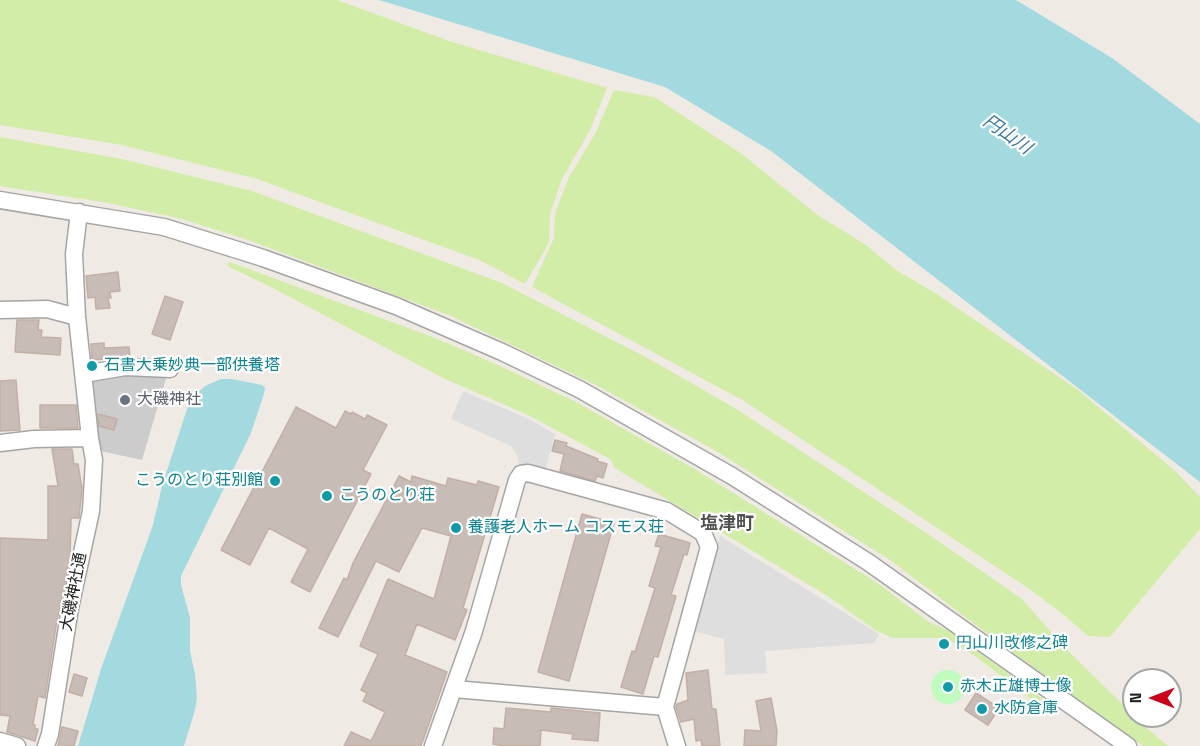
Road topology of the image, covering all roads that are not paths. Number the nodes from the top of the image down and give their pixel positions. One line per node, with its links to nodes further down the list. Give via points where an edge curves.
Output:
1 (0, 200): 2 (street)
2 (79, 212): 4 (street, 大磯神社通, via 75,254); 16 (street, via 164,227 263,258 396,306 579,389 732,476 868,562)
3 (0, 310): 4 (street, via 47,309)
4 (77, 317): 6 (street, 大磯神社通)
5 (170, 369): 6 (street, via 125,367)
6 (84, 374): 7 (street, 大磯神社通)
7 (90, 438): 8 (street); 13 (street, 大磯神社通, via 94,460 91,511)
8 (0, 443)
9 (454, 689): 10 (street); 10 (street, via 517,480 528,473 668,511 704,532 709,547); 14 (street)
10 (665, 707): 15 (street)
11 (0, 741): 12 (street)
12 (17, 746)
13 (46, 746)
14 (433, 746)
15 (677, 746)
16 (1128, 746)

